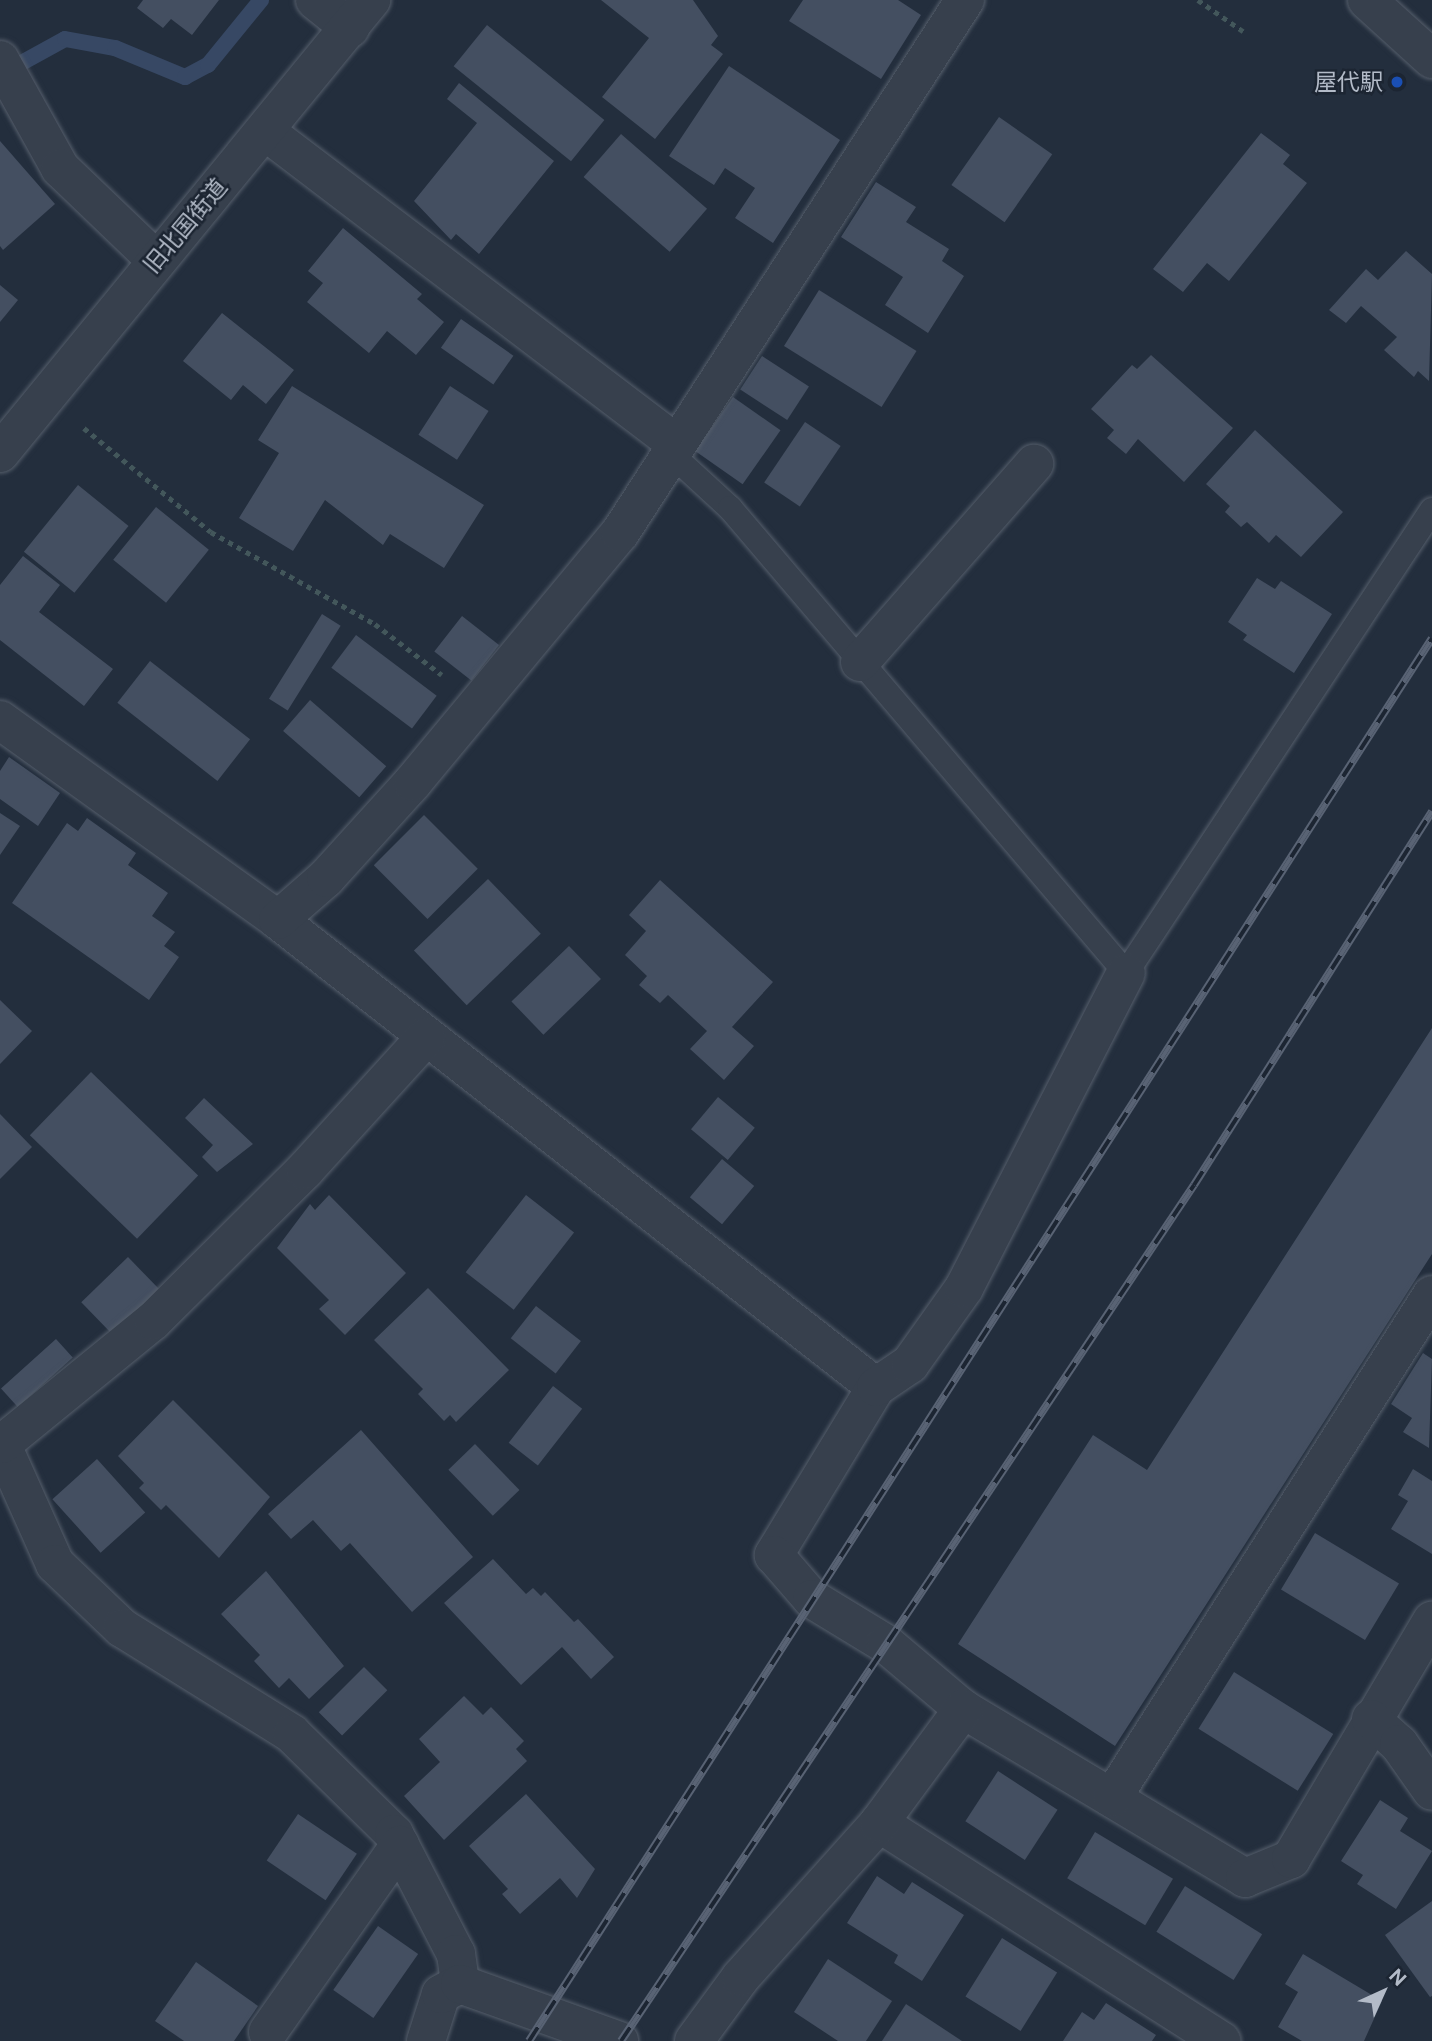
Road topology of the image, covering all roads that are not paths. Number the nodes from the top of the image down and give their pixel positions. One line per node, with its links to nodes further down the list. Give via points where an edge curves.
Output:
1 (315, 0): 4 (street)
2 (965, 0): 9 (street)
3 (1367, 0): 5 (street)
4 (361, 14): 7 (street, 旧北国街道)
5 (1432, 59)
6 (9, 76): 8 (street, via 60,168)
7 (265, 131): 8 (street, 旧北国街道); 9 (street)
8 (156, 260): 10 (street, 旧北国街道)
9 (674, 442): 13 (lane, via 681,463 730,508); 15 (street, via 620,533 327,878)
10 (0, 453)
11 (1034, 464): 13 (street)
12 (1432, 510): 16 (lane)
13 (860, 662): 16 (lane)
14 (0, 720): 15 (street)
15 (278, 920): 17 (street)
16 (1126, 973): 19 (street, via 964,1288 910,1364)
17 (426, 1037): 19 (street); 20 (street, via 305,1170 153,1321)
18 (1432, 1295): 25 (street)
19 (876, 1387): 22 (street, via 774,1555 812,1599 886,1644)
20 (1, 1443): 27 (street, via 55,1564 122,1628 292,1734)
21 (1432, 1621): 23 (street)
22 (963, 1709): 25 (street); 26 (street)
23 (1371, 1719): 24 (street, via 1399,1744); 25 (street, via 1291,1858 1245,1878)
24 (1432, 1791)
25 (1112, 1798)
26 (879, 1823): 30 (street); 33 (street)
27 (400, 1845): 28 (street, via 456,1954); 29 (street)
28 (460, 1984): 31 (street, via 440,1994); 32 (street)
29 (268, 2032)
30 (708, 2036)
31 (426, 2041)
32 (620, 2041)
33 (1221, 2041)

